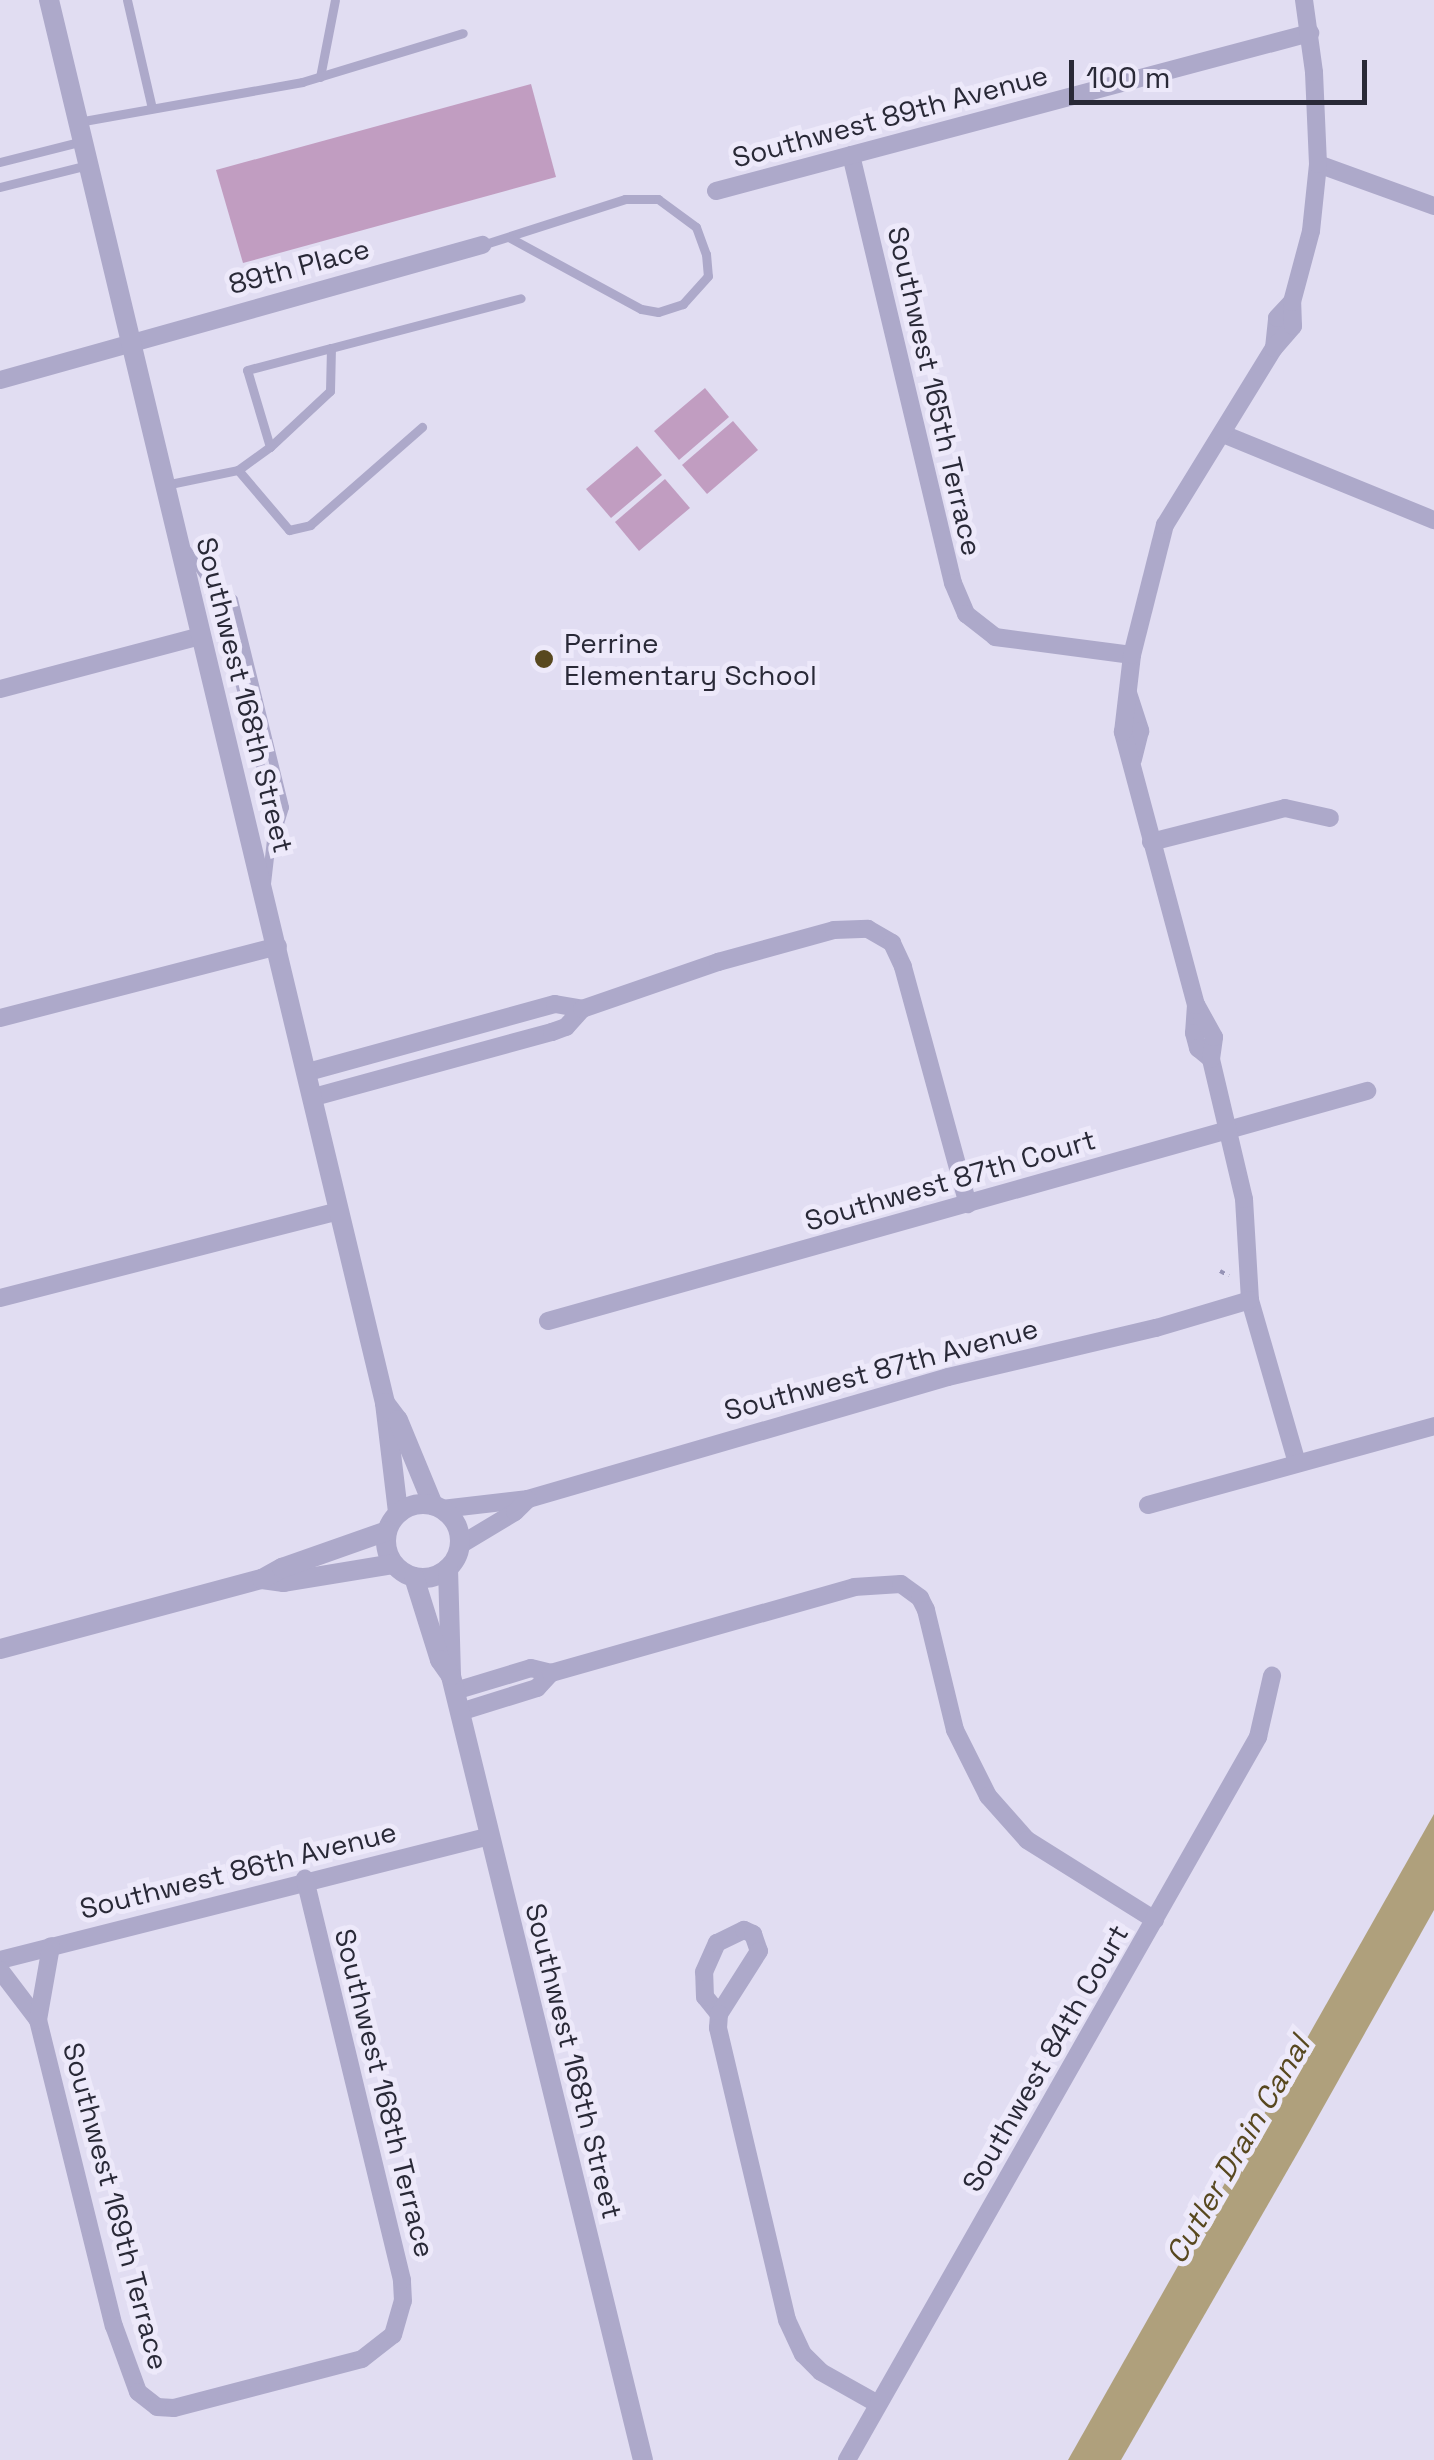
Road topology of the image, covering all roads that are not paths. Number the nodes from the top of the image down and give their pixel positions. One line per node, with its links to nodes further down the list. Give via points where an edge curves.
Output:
1 (49, 0): 9 (street, Southwest 168th Street)
2 (127, 0): 8 (lane)
3 (335, 0): 7 (lane)
4 (1304, 0): 6 (street)
5 (464, 33): 7 (lane)
6 (1310, 33): 10 (street, Southwest 89th Avenue); 12 (street)
7 (320, 77): 8 (lane)
8 (152, 108): 9 (lane)
9 (80, 131): 11 (lane); 13 (street, Southwest 168th Street)
10 (851, 155): 15 (street, Southwest 89th Avenue); 31 (street, Southwest 165th Terrace, via 953,583 966,614 983,631 1012,640)
11 (0, 162)
12 (1318, 164): 16 (street); 24 (street, via 1311,231 1292,302 1277,318 1274,348)
13 (88, 165): 14 (lane); 20 (street, Southwest 168th Street)
14 (0, 187)
15 (716, 191)
16 (1434, 206)
17 (510, 238): 17 (lane, via 625,199 658,199 696,228 708,276 684,304 641,309); 18 (lane)
18 (482, 244): 20 (street, 89th Place)
19 (522, 298): 21 (lane)
20 (131, 342): 22 (street); 27 (street, Southwest 168th Street)
21 (331, 348): 25 (lane, via 330,391); 25 (lane, via 247,370)
22 (0, 380)
23 (422, 427): 26 (lane, via 310,525 289,530)
24 (1224, 434): 28 (street); 31 (street, via 1165,525)
25 (270, 448): 26 (lane)
26 (238, 470): 27 (lane)
27 (165, 485): 29 (street, Southwest 168th Street)
28 (1434, 520)
29 (178, 539): 30 (street, Southwest 168th Street); 35 (lane, via 234,599 284,807)
30 (202, 636): 32 (street); 35 (street, Southwest 168th Street)
31 (1132, 655): 34 (street, via 1128,693 1140,730 1133,759)
32 (0, 689)
33 (1330, 818): 34 (street, via 1285,808)
34 (1151, 842): 42 (street, via 1196,1004 1214,1036 1211,1059)
35 (265, 890): 36 (street, Southwest 168th Street)
36 (278, 946): 38 (street); 39 (street, Southwest 168th Street)
37 (582, 1009): 39 (street, via 554,1004); 41 (street, via 566,1028); 43 (street, via 834,930 882,934 903,967)
38 (0, 1018)
39 (308, 1072): 41 (street, Southwest 168th Street)
40 (1367, 1090): 42 (street, Southwest 87th Court)
41 (314, 1097): 44 (street, Southwest 168th Street)
42 (1230, 1130): 43 (street, Southwest 87th Court); 46 (street, via 1244,1199)
43 (968, 1204): 47 (street, Southwest 87th Court)
44 (339, 1211): 45 (street); 48 (street, Southwest 168th Street)
45 (0, 1298)
46 (1250, 1300): 50 (street); 51 (street, Southwest 87th Avenue, via 948,1377)
47 (548, 1321)
48 (386, 1403): 53 (street, Southwest 168th Street); 54 (street, Southwest 168th Street)
49 (1434, 1426): 50 (street)
50 (1297, 1463): 52 (street)
51 (528, 1499): 53 (street, Southwest 87th Avenue); 56 (street, Southwest 87th Avenue)
52 (1148, 1506)
53 (438, 1507): 54 (street, via 412,1505); 56 (street, via 456,1524)
54 (398, 1512): 55 (street)
55 (386, 1531): 57 (street); 60 (street)
56 (460, 1545): 58 (street)
57 (393, 1564): 59 (street); 60 (street, via 284,1582)
58 (448, 1568): 59 (street); 64 (street, Southwest 168th Street)
59 (414, 1577): 64 (street, Southwest 168th Street)
60 (262, 1579): 61 (street)
61 (0, 1648)
62 (552, 1673): 64 (street, via 531,1668); 65 (street, via 537,1688); 68 (street, via 869,1584 901,1584 926,1610 956,1730 988,1796 1026,1840)
63 (1272, 1676): 68 (street, Southwest 84th Court, via 1258,1737)
64 (453, 1683): 65 (street, Southwest 168th Street)
65 (460, 1712): 66 (street, Southwest 168th Street)
66 (490, 1836): 67 (street, Southwest 86th Avenue); 76 (street, Southwest 168th Street)
67 (305, 1879): 69 (street, Southwest 86th Avenue); 74 (street, Southwest 168th Terrace, via 402,2280 400,2320 393,2335 362,2358 174,2408)
68 (1156, 1920): 75 (street, Southwest 84th Court)
69 (51, 1946): 70 (street, Southwest 86th Avenue); 73 (street, Southwest 169th Terrace)
70 (0, 1960)
71 (0, 1970): 73 (street, Southwest 169th Terrace)
72 (719, 2014): 75 (street, via 721,2053 788,2320 821,2372)
73 (38, 2020): 74 (street, Southwest 169th Terrace, via 114,2326 130,2379)
74 (148, 2401)
75 (878, 2404): 77 (street, Southwest 84th Court)
76 (643, 2460)
77 (847, 2460)

